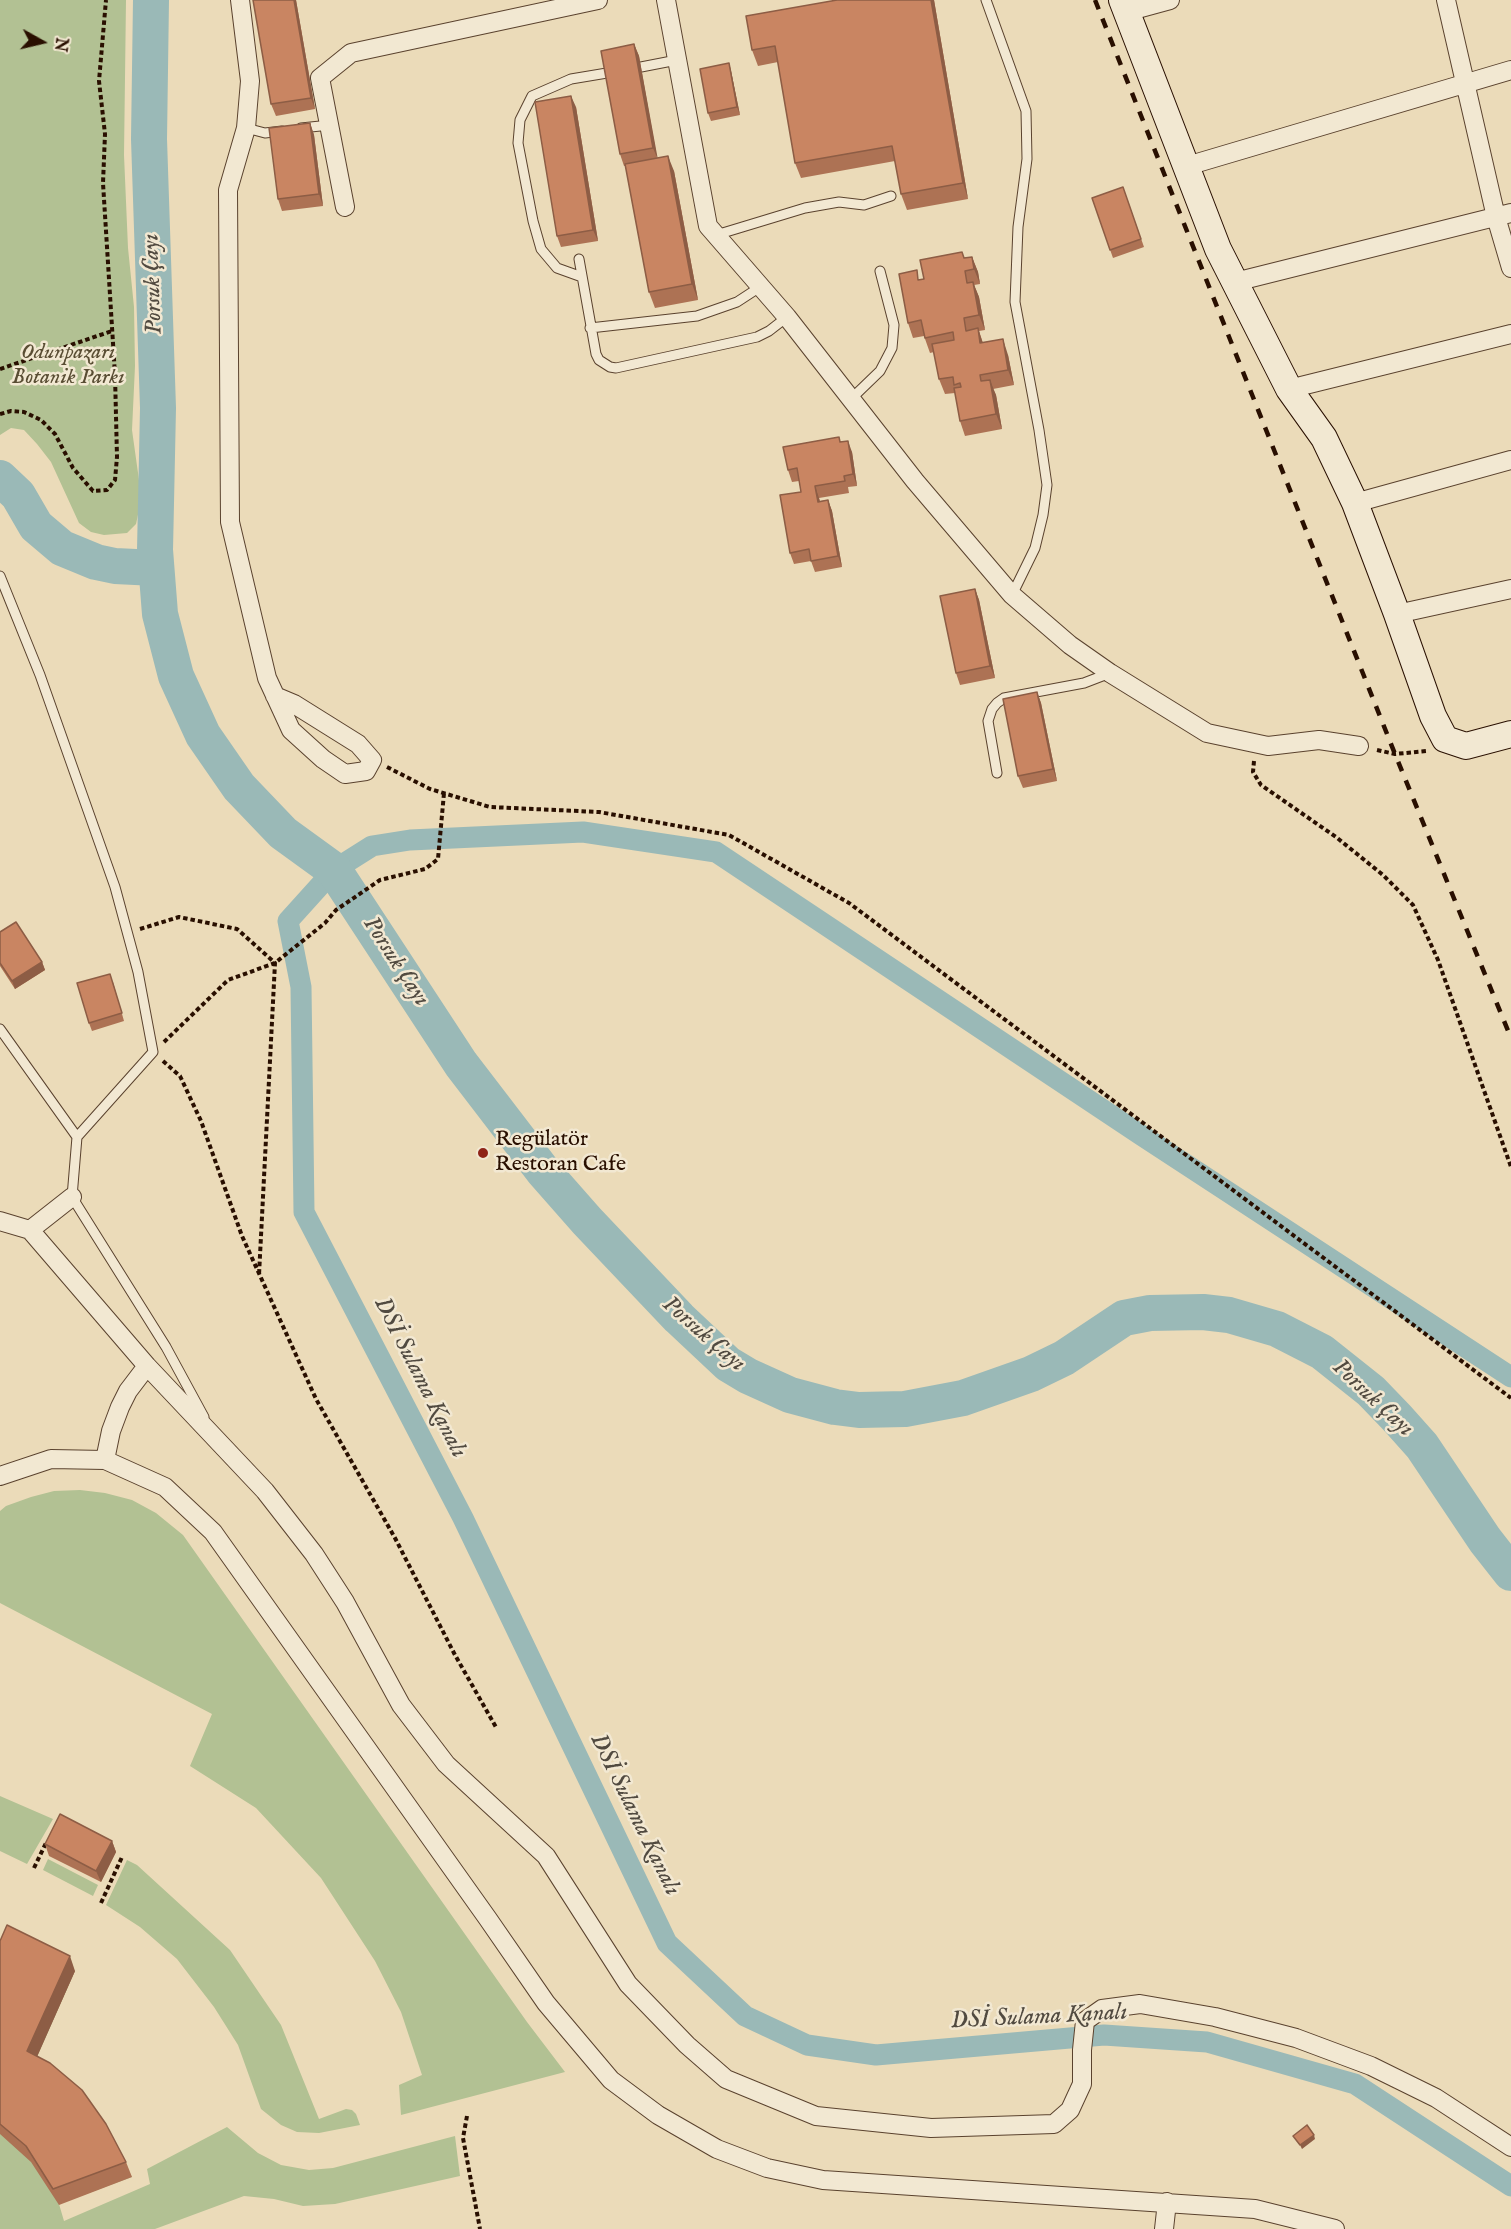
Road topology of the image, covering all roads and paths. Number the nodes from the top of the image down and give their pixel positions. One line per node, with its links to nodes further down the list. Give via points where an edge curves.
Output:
1 (106, 0): 29 (path, via 99,81 105,134)
2 (240, 0): 15 (street, via 250,81)
3 (598, 0): 14 (street, via 351,53 320,78)
4 (666, 0): 9 (street)
5 (986, 0): 39 (lane, via 1026,111 1028,159 1018,227 1016,302 1047,486 1035,548)
6 (1170, 0): 8 (street)
7 (1446, 0): 13 (street)
8 (1124, 6): 16 (street)
9 (677, 60): 10 (lane); 20 (street, via 708,226)
10 (641, 67)
11 (1511, 70): 13 (street)
12 (606, 73): 24 (lane, via 571,79 532,96 520,120 518,143 541,249 557,268)
13 (1464, 83): 16 (street); 19 (street)
14 (330, 125): 15 (lane, via 265,133); 18 (street)
15 (246, 128): 42 (street, via 228,190 230,522 267,678)
16 (1187, 166): 25 (street, via 1218,249)
17 (891, 196): 20 (lane, via 864,205 839,202 805,208)
18 (345, 207)
19 (1503, 215): 22 (street); 25 (street)
20 (716, 235): 26 (street)
21 (579, 259): 24 (lane)
22 (1511, 268)
23 (880, 271): 33 (lane, via 894,325 892,348 880,371)
24 (582, 277): 28 (lane)
25 (1235, 282): 32 (street)
26 (760, 287): 27 (street); 28 (lane, via 737,302 697,316)
27 (787, 317): 28 (lane, via 757,337 616,368 599,360); 33 (street)
28 (590, 328)
29 (112, 331): 31 (path); 34 (path, via 117,457 115,480 107,490 93,491 87,485 55,434 41,420 24,412)
30 (1511, 334): 32 (street)
31 (0, 369)
32 (1289, 389): 36 (street, via 1324,438)
33 (851, 399): 39 (street)
34 (0, 414)
35 (1511, 460): 36 (street)
36 (1355, 503): 40 (street)
37 (0, 576): 50 (lane, via 80,786)
38 (1511, 589): 40 (street)
39 (1012, 595): 41 (street, via 1070,645)
40 (1397, 614): 43 (street, via 1445,739 1466,746)
41 (1110, 673): 44 (street, via 1208,733); 48 (lane, via 1084,683 997,702 987,721)
42 (275, 696): 47 (street, via 358,744); 47 (street, via 291,730 345,774 366,771)
43 (1511, 734)
44 (1256, 742): 45 (street, via 1268,746 1319,740); 55 (path, via 1253,772 1261,785 1336,837 1413,905 1438,960)
45 (1359, 746): 46 (path, via 1395,754)
46 (1431, 750)
47 (372, 760): 49 (path)
48 (997, 773)
49 (444, 793): 51 (path, via 438,859 425,869 380,880 336,910); 61 (path, via 490,807 599,812 729,835 839,897)
50 (128, 933): 51 (path, via 179,917 237,929); 53 (lane)
51 (275, 963): 53 (path, via 228,980); 59 (path)
52 (0, 1029): 54 (lane)
53 (153, 1052): 54 (lane); 59 (path, via 180,1076)
54 (77, 1137): 56 (lane)
55 (1511, 1167)
56 (72, 1197): 58 (street); 62 (lane, via 166,1347)
57 (0, 1221): 58 (street)
58 (30, 1230): 60 (street)
59 (259, 1275): 65 (path, via 316,1399)
60 (147, 1366): 62 (street); 63 (street, via 120,1407)
61 (1511, 1398)
62 (212, 1433): 71 (street, via 265,1491 314,1554 401,1705 446,1764 546,1856 628,1984 726,2079 816,2116 931,2128 1054,2124 1070,2110 1082,2084 1085,2021 1102,2009 1140,2004 1215,2017 1296,2038 1371,2066 1436,2098)
63 (105, 1460): 64 (street, via 51,1459); 72 (street, via 165,1487 213,1532 546,2003 611,2080 658,2115 717,2149 767,2168 823,2180)
64 (0, 1476)
65 (497, 1729)
66 (48, 1840): 68 (path)
67 (122, 1857): 69 (path)
68 (34, 1868)
69 (101, 1903)
70 (467, 2116): 73 (path, via 463,2138)
71 (1511, 2147)
72 (1167, 2202): 74 (street); 75 (street, via 1255,2209)
73 (480, 2229)
74 (1164, 2229)
75 (1335, 2229)

